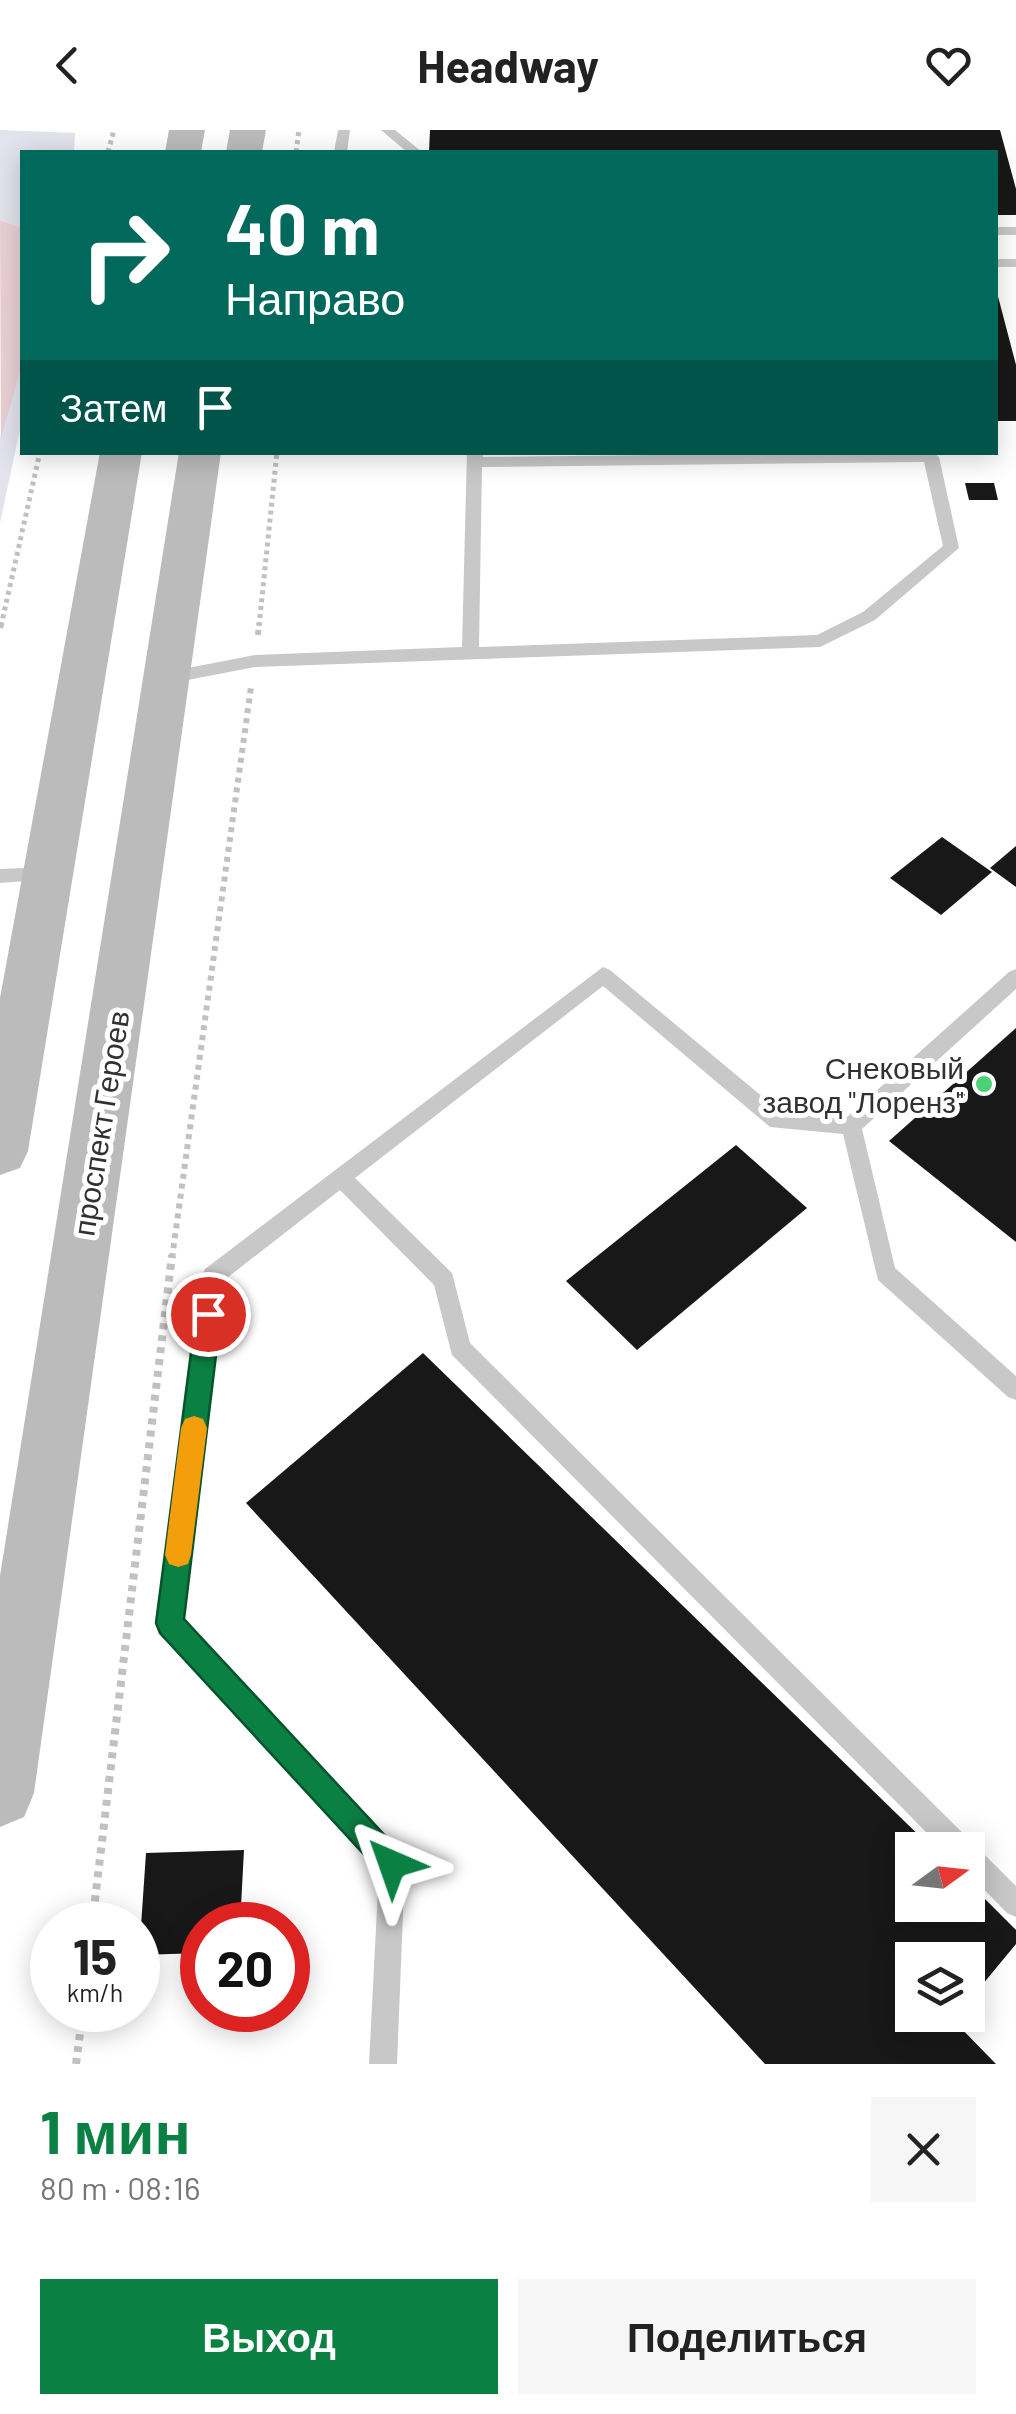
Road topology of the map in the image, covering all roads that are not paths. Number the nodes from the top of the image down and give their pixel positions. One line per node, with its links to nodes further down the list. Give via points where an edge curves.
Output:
1 (387, 130): 2 (lane)
2 (412, 150)
3 (120, 455): 8 (main road)
4 (200, 455): 7 (main road, проспект Героев)
5 (475, 457): 6 (lane); 6 (lane, via 931,458 951,548 870,616 820,642)
6 (470, 653): 7 (lane, via 255,661)
7 (167, 678): 15 (main road, проспект Героев)
8 (49, 874): 9 (lane); 12 (main road)
9 (0, 876)
10 (1016, 977): 11 (lane)
11 (852, 1126): 13 (lane, via 777,1121 603,976); 14 (lane, via 886,1272)
12 (0, 1150)
13 (343, 1180): 16 (lane, via 444,1280 460,1348); 19 (lane, via 213,1276 170,1623 392,1864)
14 (1016, 1390)
15 (0, 1793)
16 (944, 1832)
17 (985, 1873): 18 (lane)
18 (1016, 1904)
19 (383, 2064)

